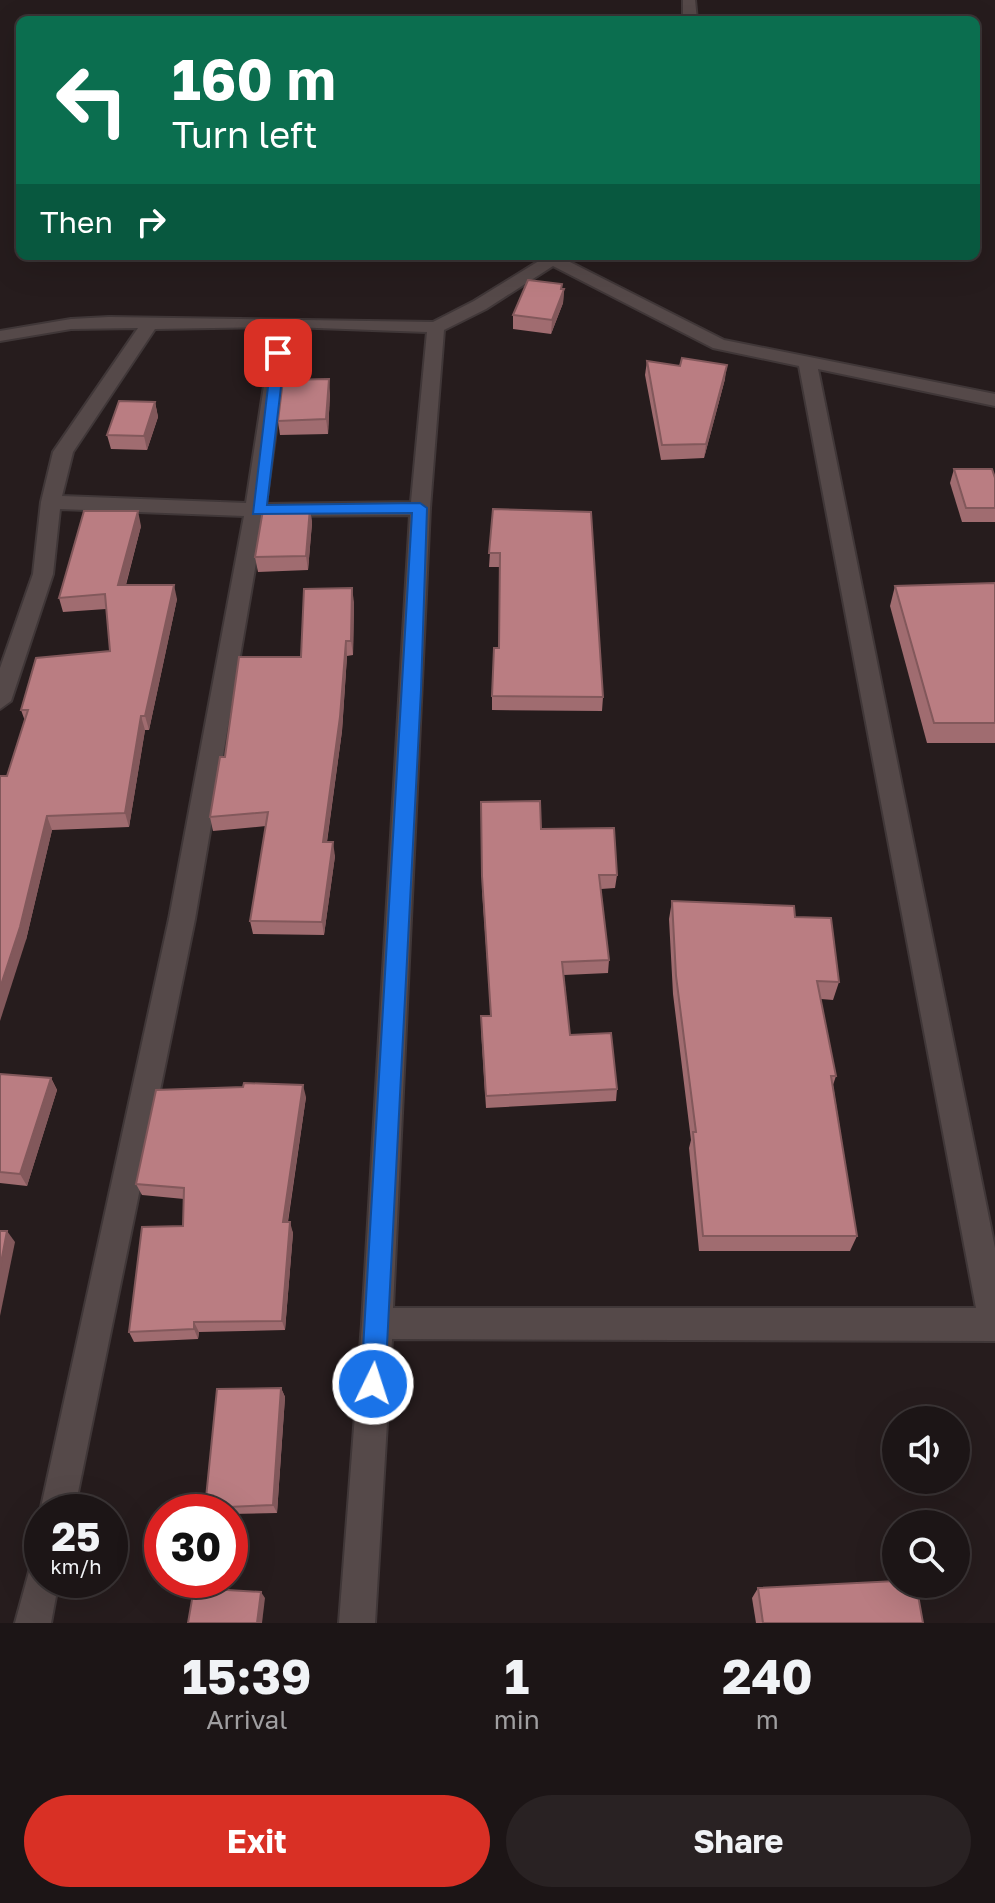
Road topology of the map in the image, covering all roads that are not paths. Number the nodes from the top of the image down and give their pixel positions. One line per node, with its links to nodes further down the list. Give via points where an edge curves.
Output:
1 (553, 260): 5 (street)
2 (560, 260): 7 (street, via 719,344)
3 (282, 322): 4 (street); 5 (street); 11 (street)
4 (150, 323): 6 (street, via 71,324); 9 (street, via 63,452)
5 (436, 327): 10 (street)
6 (0, 336)
7 (808, 364): 8 (street); 14 (street)
8 (995, 400)
9 (51, 502): 11 (street); 12 (street, via 43,574)
10 (420, 508): 11 (street); 13 (street)
11 (258, 510): 15 (street, via 156,1047)
12 (0, 701)
13 (377, 1324): 14 (street); 18 (street)
14 (995, 1324)
15 (61, 1494)
16 (38, 1598): 17 (street)
17 (33, 1623)
18 (357, 1623)

